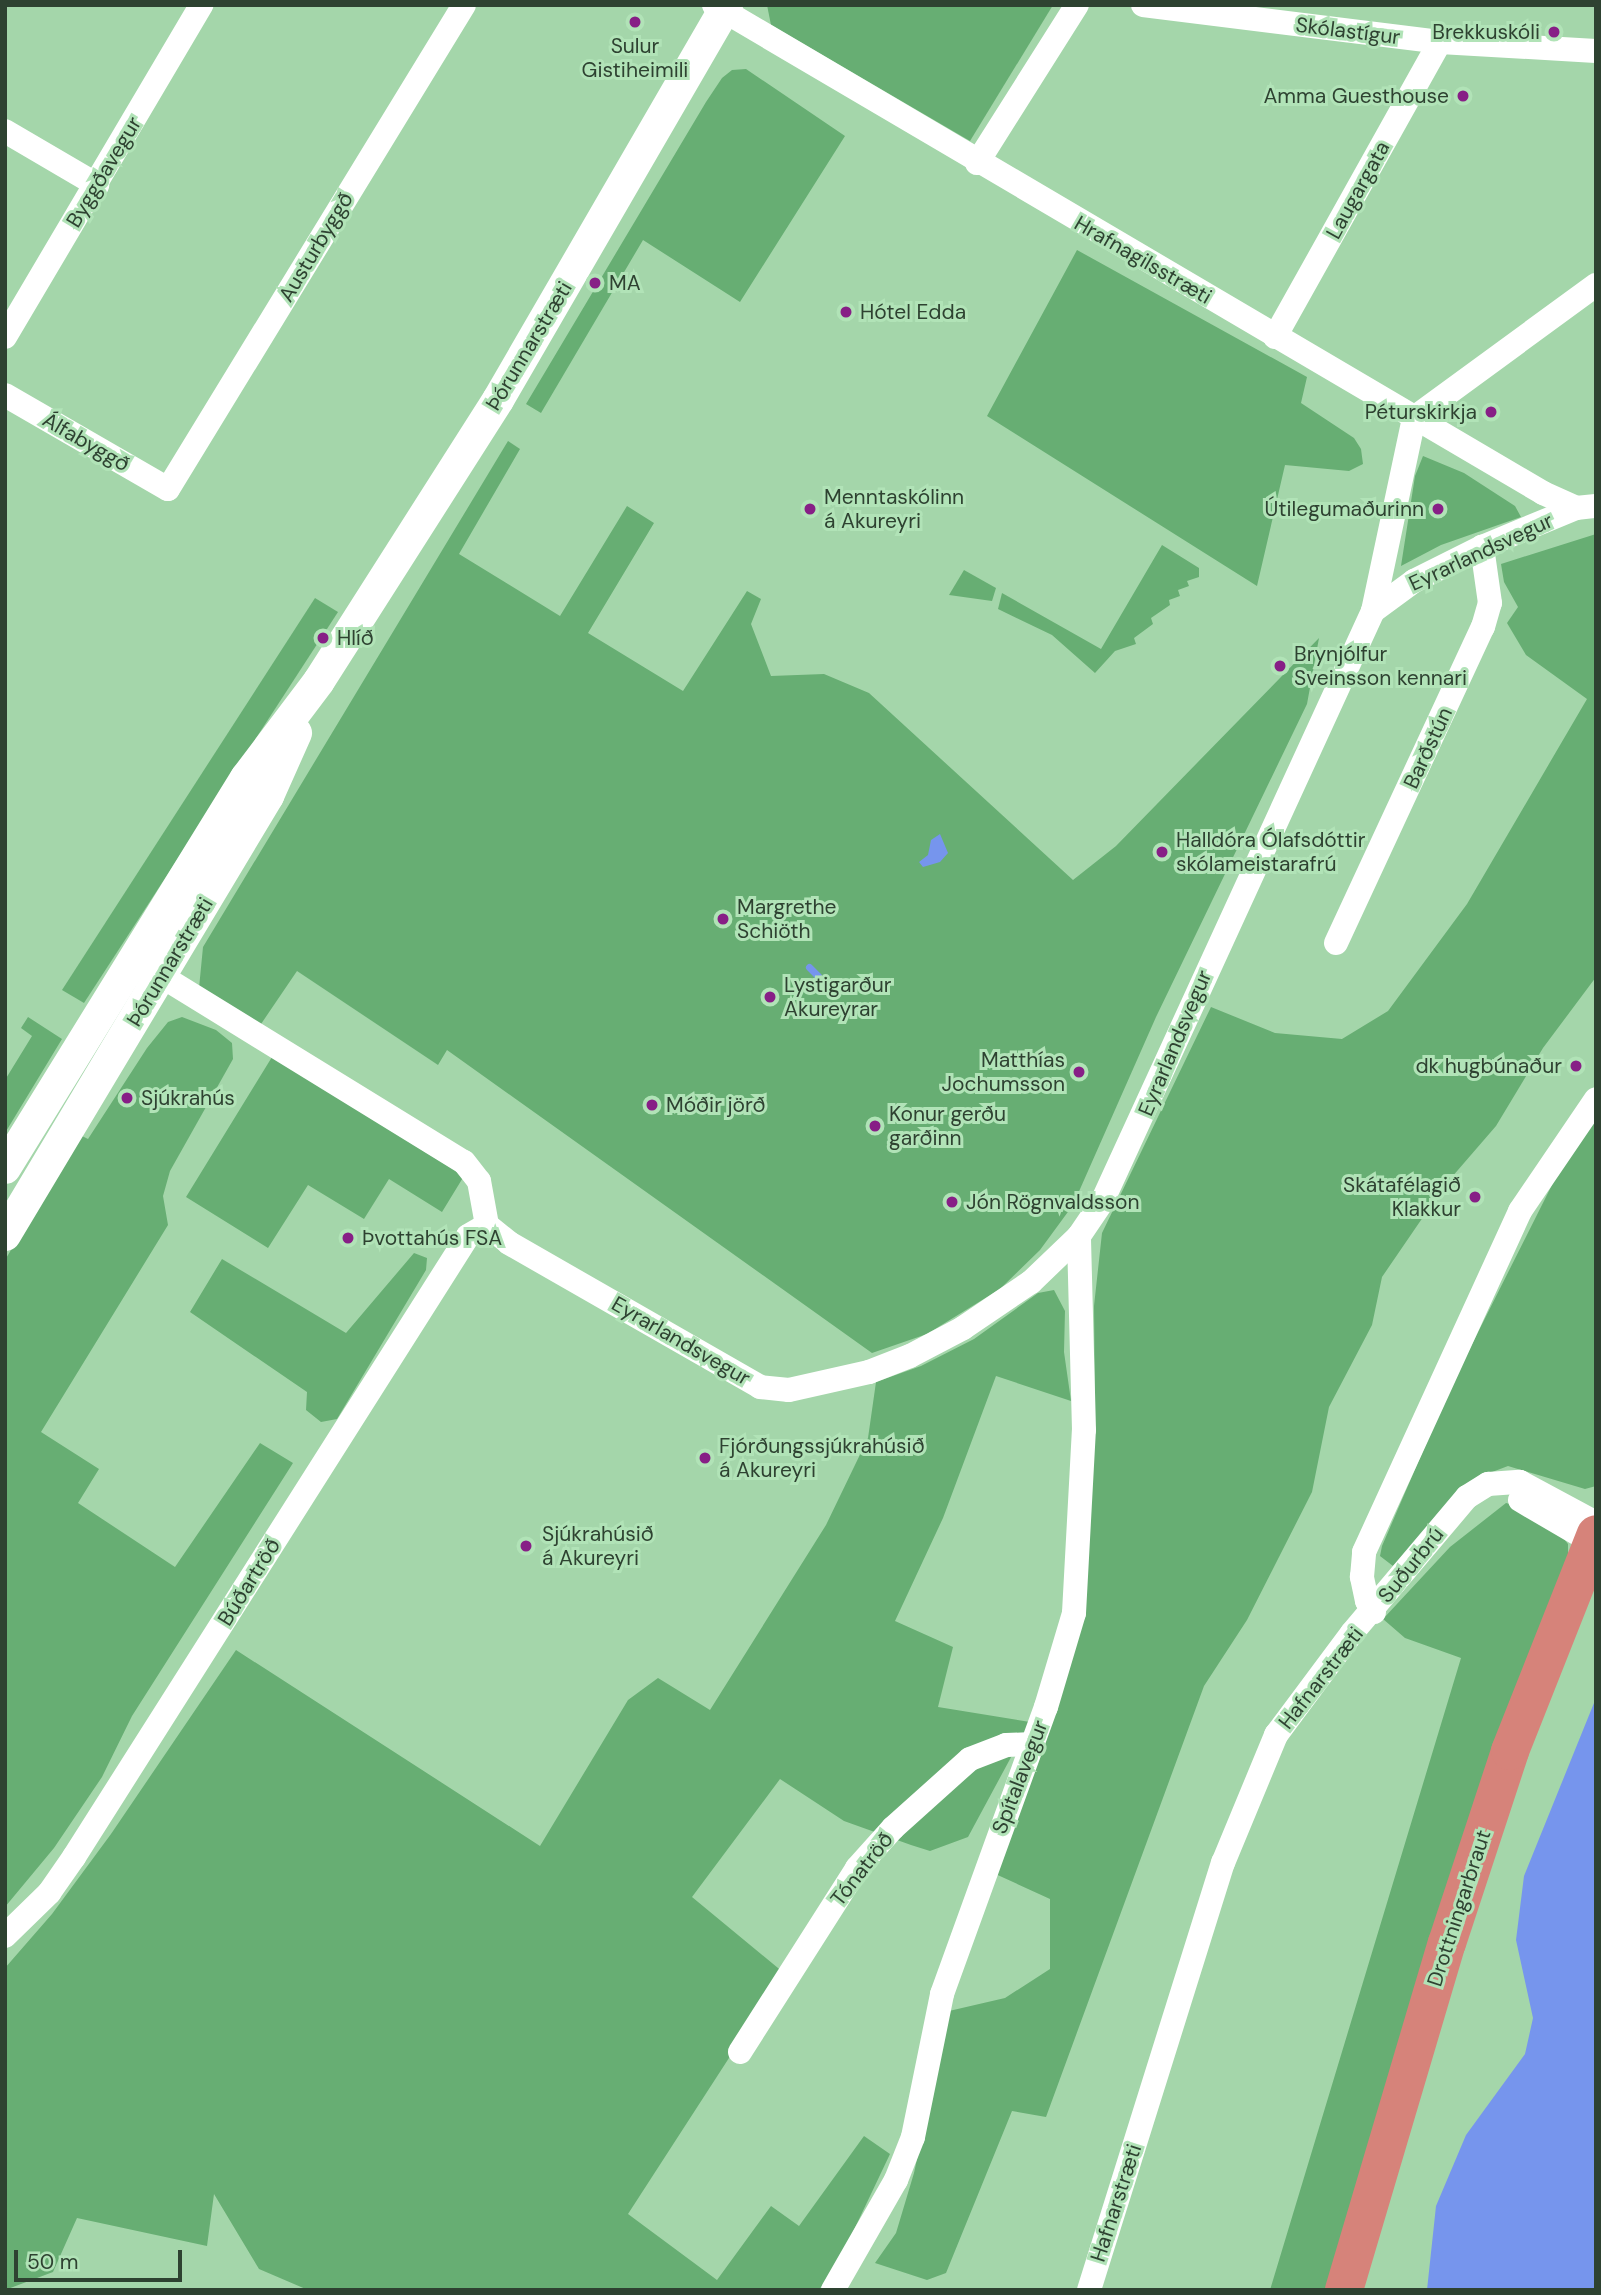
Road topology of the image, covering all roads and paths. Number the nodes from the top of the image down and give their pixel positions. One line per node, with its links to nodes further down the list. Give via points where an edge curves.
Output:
1 (201, 5): 10 (street, Byggðavegur)
2 (464, 5): 16 (street, Austurbyggð)
3 (1077, 5): 9 (street)
4 (1143, 5): 6 (street, Skólastígur)
5 (721, 7): 9 (street, Hrafnagilsstræti); 20 (street, Þórunnarstræti, via 498,400)
6 (1440, 41): 7 (street, Skólastígur); 13 (street, Laugargata)
7 (1596, 51)
8 (5, 131): 10 (street)
9 (977, 163): 13 (street, Hrafnagilsstræti)
10 (97, 185): 12 (street, Byggðavegur)
11 (1596, 285): 15 (street)
12 (5, 337)
13 (1275, 337): 15 (street, Hrafnagilsstræti)
14 (5, 395): 16 (street, Álfabyggð)
15 (1414, 418): 17 (street, Hrafnagilsstræti, via 1543,494); 19 (street, Eyrarlandsvegur)
16 (168, 489)
17 (1586, 507): 18 (street, Eyrarlandsvegur)
18 (1482, 547): 19 (street, Eyrarlandsvegur, via 1414,580); 21 (street, Barðstún, via 1490,603 1483,627)
19 (1373, 611): 28 (street, Eyrarlandsvegur, via 1177,1032 1155,1092 1102,1202)
20 (319, 681): 22 (street, Þórunnarstræti, via 246,778); 23 (street, Þórunnarstræti, via 268,796)
21 (1336, 943)
22 (132, 958): 23 (street); 25 (street, Þórunnarstræti)
23 (162, 977): 26 (street, via 464,1162 479,1181); 27 (street, Þórunnarstræti)
24 (1596, 1099): 30 (street, Hafnarstræti, via 1520,1210 1364,1552 1362,1577)
25 (5, 1168)
26 (486, 1225): 28 (street, Eyrarlandsvegur, via 760,1387 789,1390 869,1372 963,1328 1031,1282); 32 (street, Búðartröð, via 468,1236 74,1857 48,1893)
27 (5, 1235)
28 (1079, 1236): 31 (street, Spítalavegur, via 1084,1430 1074,1613)
29 (1595, 1533): 30 (street, Suðurbrú, via 1518,1499 1496,1496 1449,1519); 36 (highway, Drottningarbraut, via 1510,1751)
30 (1374, 1612): 35 (street, Hafnarstræti, via 1352,1633 1276,1735 1241,1812)
31 (1032, 1744): 33 (street, Tónatröð, via 1006,1745 970,1759 893,1828 857,1868); 34 (street, Spítalavegur, via 942,1994 913,2137 896,2180)
32 (5, 1936)
33 (740, 2052)
34 (832, 2290)
35 (1089, 2290)
36 (1344, 2290)

